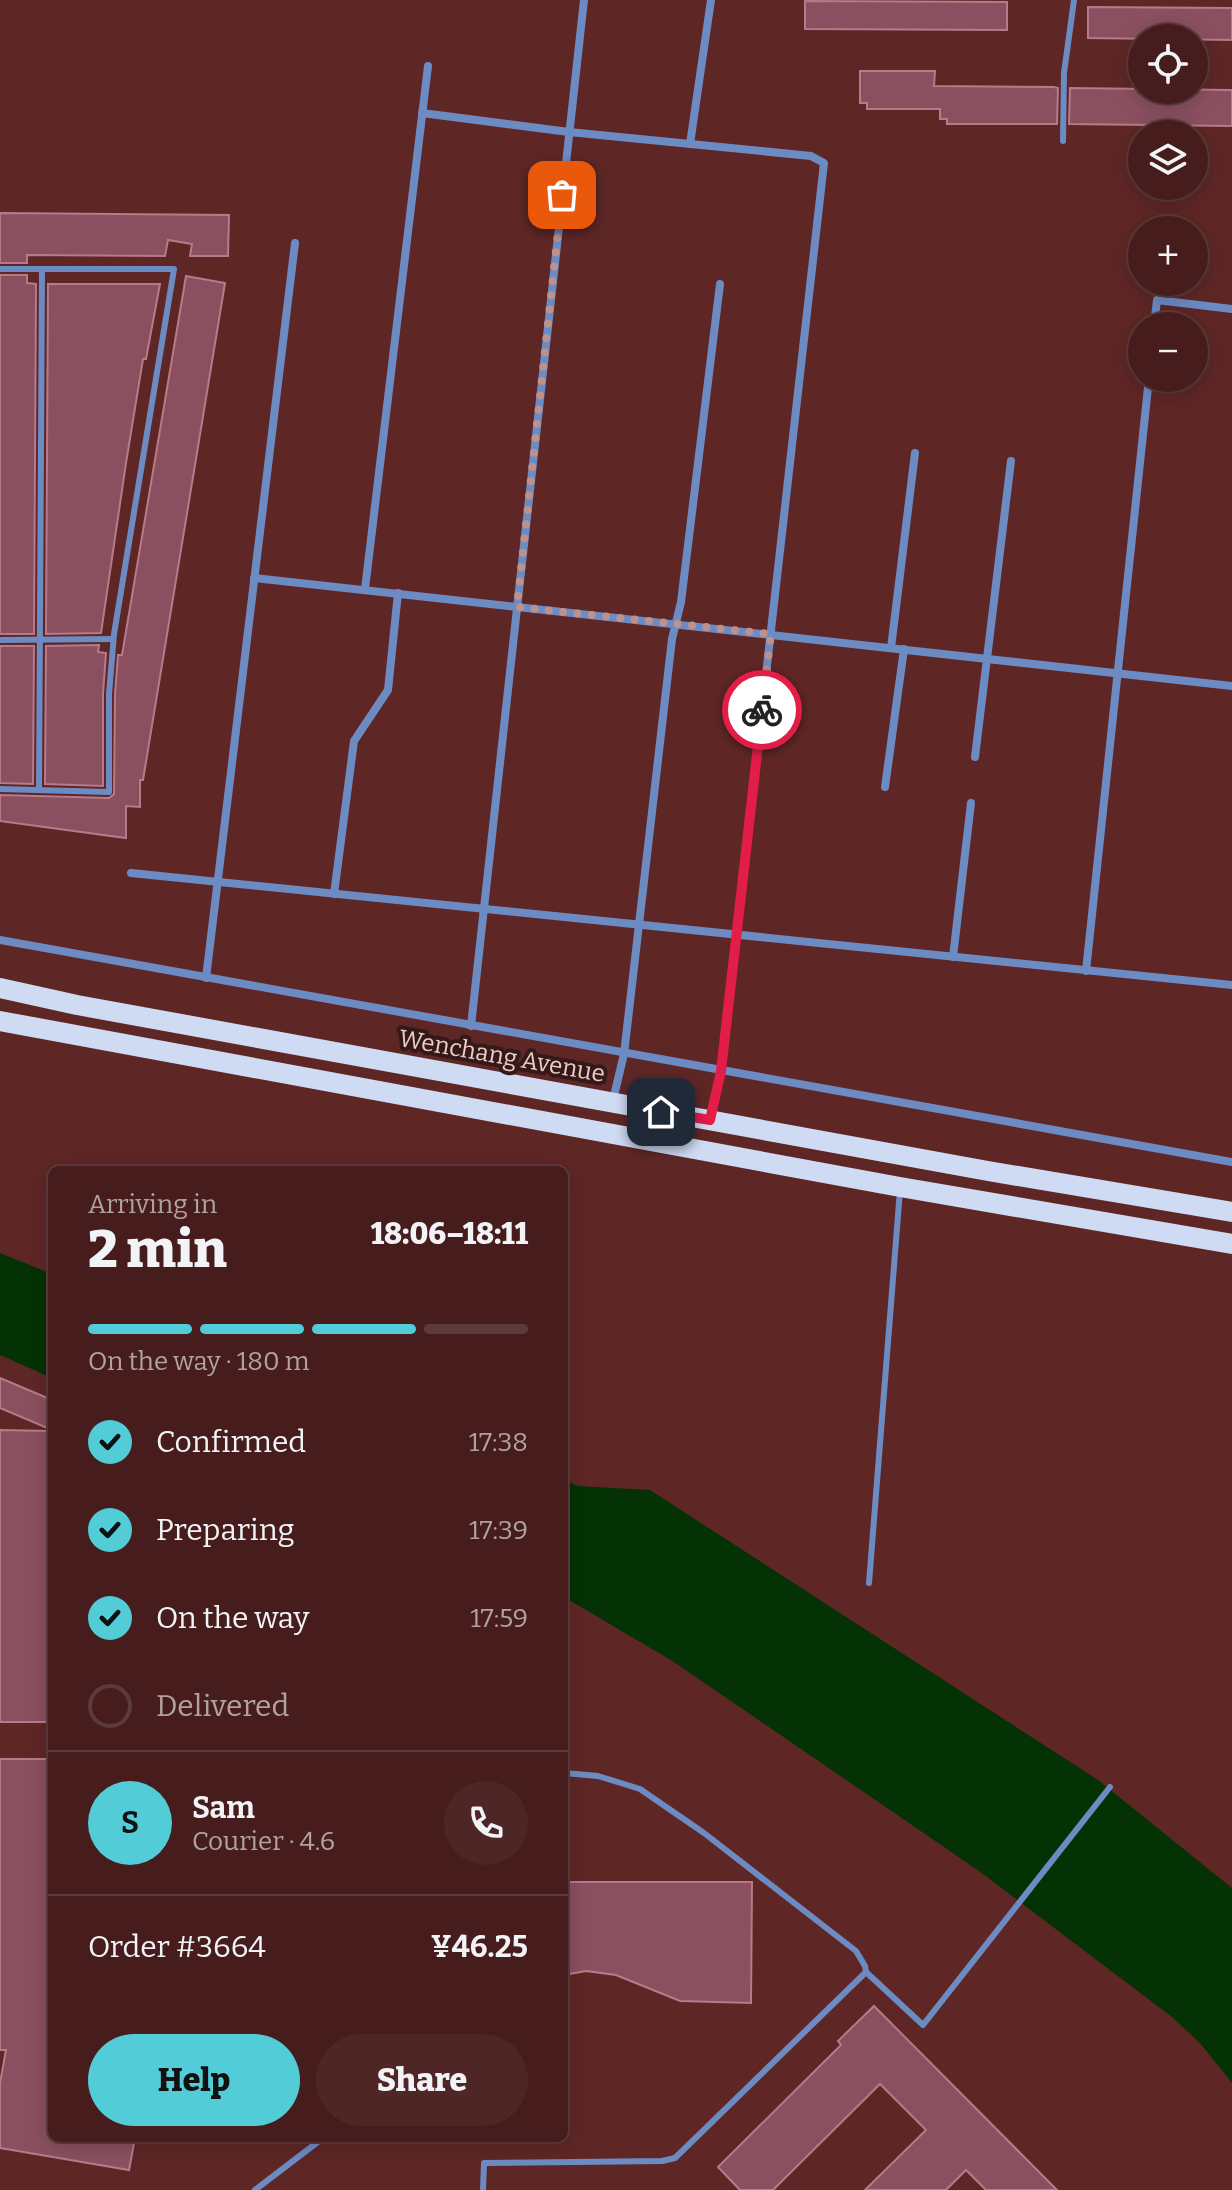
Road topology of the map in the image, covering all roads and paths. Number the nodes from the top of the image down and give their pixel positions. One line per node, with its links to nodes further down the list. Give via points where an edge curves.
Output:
1 (584, 0): 6 (street)
2 (711, 0): 8 (street)
3 (1074, 0): 7 (lane, via 1064,73)
4 (428, 66): 5 (street)
5 (422, 113): 6 (street); 19 (street)
6 (569, 132): 8 (street); 21 (street)
7 (1063, 141)
8 (690, 144): 23 (street, via 811,156 824,163)
9 (295, 243): 18 (street)
10 (0, 269): 11 (lane)
11 (42, 269): 24 (lane, via 174,269); 26 (lane)
12 (720, 284): 22 (street)
13 (1232, 309): 14 (street, via 1157,300)
14 (1156, 312)
15 (1147, 392): 30 (street)
16 (915, 453): 27 (street)
17 (1011, 461): 29 (street)
18 (254, 578): 19 (street); 38 (street)
19 (365, 589): 20 (street)
20 (398, 593): 21 (street); 39 (street, via 388,690 354,741)
21 (517, 607): 22 (street); 40 (street)
22 (676, 624): 23 (street); 41 (street)
23 (771, 634): 27 (street); 42 (street)
24 (113, 639): 26 (lane); 35 (lane, via 109,792)
25 (0, 640): 26 (lane)
26 (40, 640): 35 (lane)
27 (891, 648): 28 (street)
28 (904, 649): 29 (street); 33 (street)
29 (987, 658): 30 (street); 32 (street)
30 (1117, 673): 31 (street); 45 (street)
31 (1232, 686)
32 (975, 757)
33 (885, 787)
34 (0, 789): 35 (lane)
35 (39, 790)
36 (971, 803): 44 (street)
37 (131, 873): 38 (street)
38 (217, 882): 39 (street); 46 (street)
39 (334, 894): 40 (street)
40 (484, 909): 41 (street); 50 (street)
41 (639, 925): 42 (street); 51 (street)
42 (737, 935): 44 (street); 52 (street)
43 (0, 940): 46 (street)
44 (953, 957): 45 (street)
45 (1086, 971): 47 (street)
46 (206, 978): 50 (street)
47 (1232, 985)
48 (0, 988): 53 (main road, Wenchang Avenue)
49 (0, 1021): 56 (main road)
50 (471, 1026): 51 (street)
51 (624, 1054): 52 (street); 53 (street)
52 (721, 1071): 54 (street); 55 (street)
53 (612, 1103): 54 (main road, Wenchang Avenue)
54 (710, 1120): 57 (main road, Wenchang Avenue)
55 (1232, 1162)
56 (900, 1187): 58 (main road); 59 (lane)
57 (1232, 1212)
58 (1232, 1244)
59 (869, 1583)
60 (568, 1773): 62 (lane, via 640,1789 856,1951)
61 (1110, 1787): 62 (lane, via 923,2025)
62 (866, 1972): 65 (lane, via 675,2158 484,2163)
63 (318, 2142): 64 (lane)
64 (255, 2190)
65 (483, 2190)

